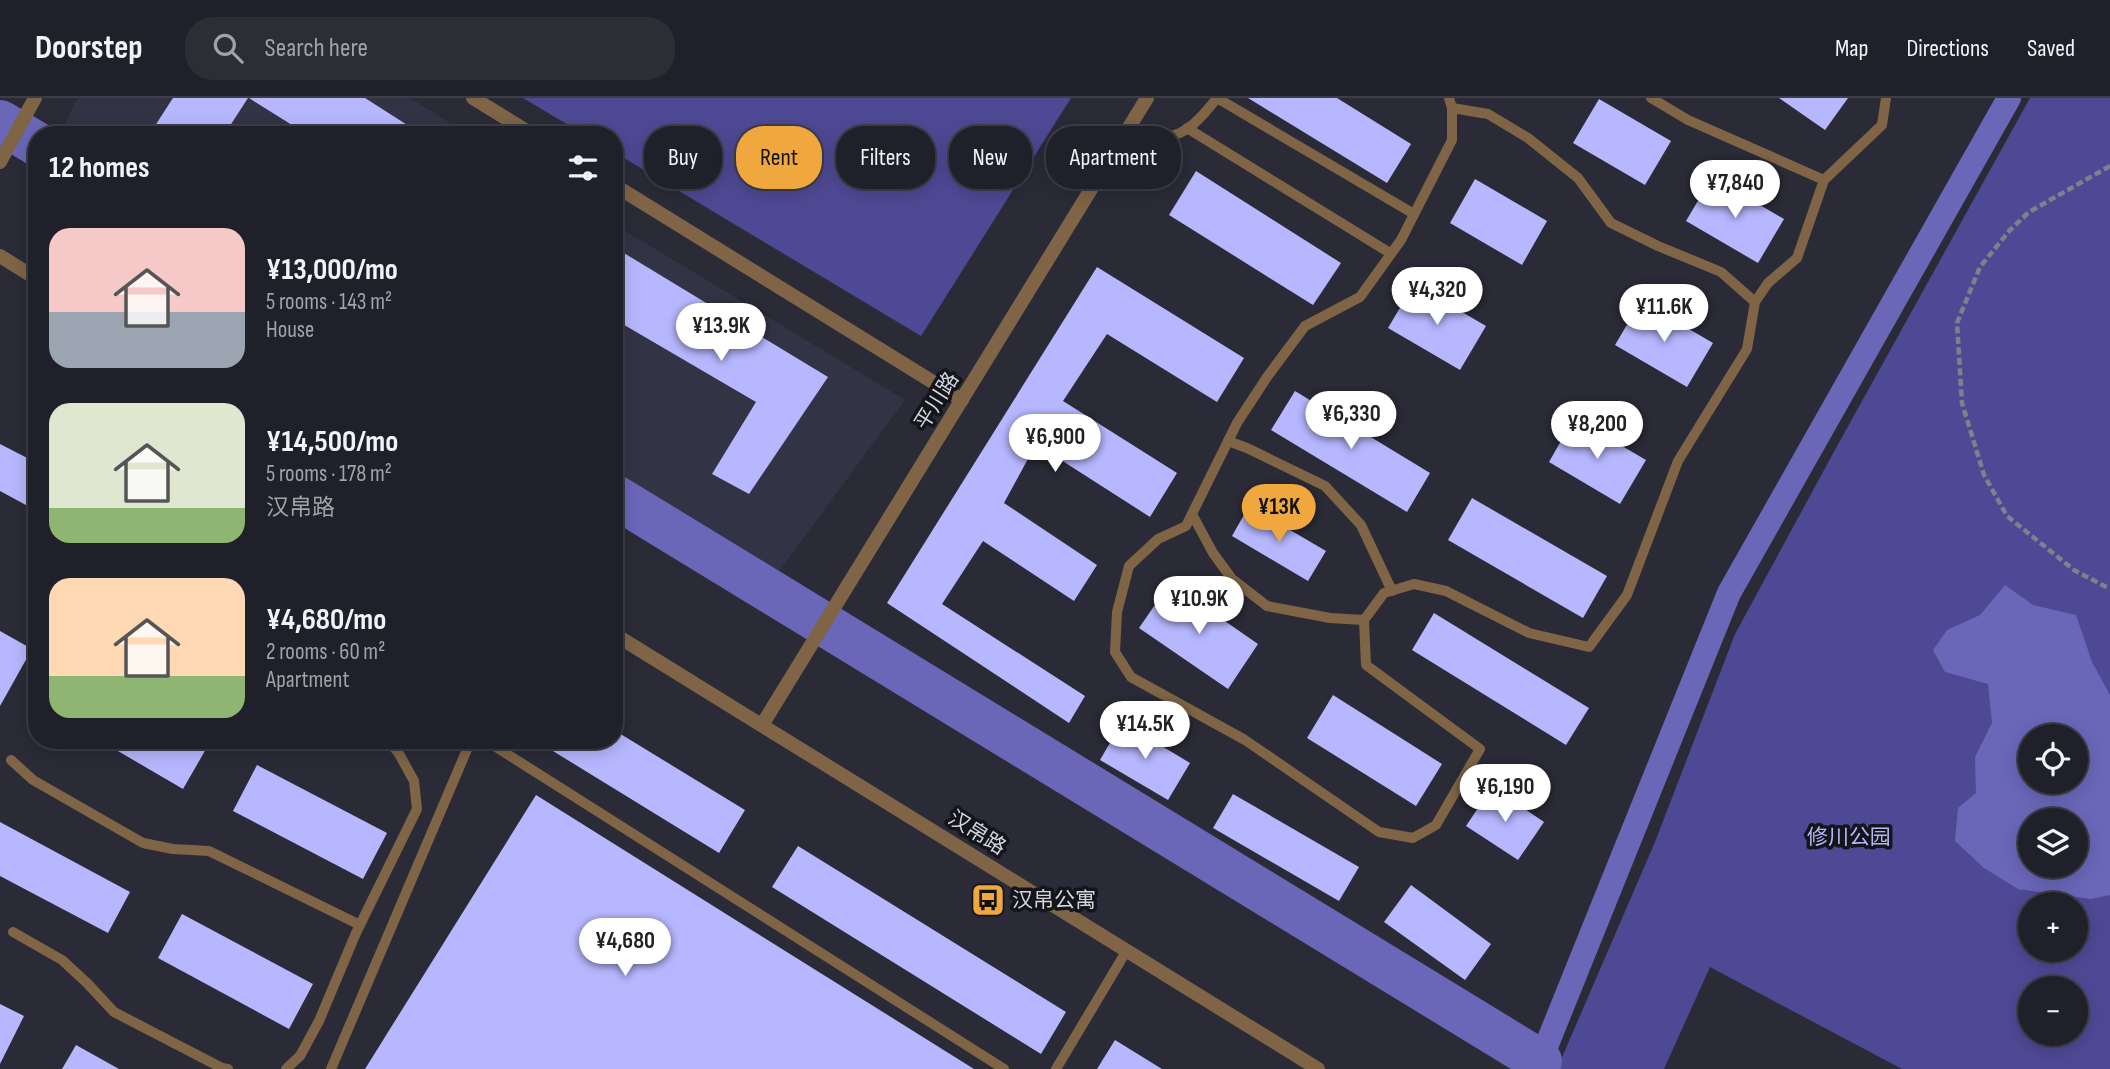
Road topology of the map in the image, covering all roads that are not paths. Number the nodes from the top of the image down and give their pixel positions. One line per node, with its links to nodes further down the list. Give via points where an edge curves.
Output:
1 (34, 98): 11 (street)
2 (473, 98): 9 (street)
3 (1147, 98): 8 (street, 平川路)
4 (1217, 98): 10 (lane, via 1198,122); 14 (lane)
5 (1651, 98): 12 (lane, via 1688,120)
6 (1886, 98): 12 (lane, via 1882,125)
7 (1451, 103): 14 (lane, via 1452,140); 18 (lane, via 1488,114 1528,138 1578,178 1611,223 1721,272)
8 (1131, 125): 10 (lane, via 1147,135 1175,136); 19 (street, 平川路)
9 (518, 126)
10 (1187, 128): 15 (lane)
11 (0, 162)
12 (1824, 180): 18 (lane, via 1797,258 1768,283)
13 (623, 191): 19 (street)
14 (1414, 214): 15 (lane)
15 (1390, 253): 20 (lane, via 1360,297 1305,326 1266,377)
16 (0, 256): 17 (street)
17 (28, 273)
18 (1755, 302): 22 (lane, via 1747,349 1678,461 1627,595 1589,646 1528,633 1446,591 1413,584)
19 (962, 400): 25 (street, 平川路)
20 (1228, 441): 21 (lane); 22 (lane, via 1325,486 1361,524)
21 (1192, 514): 23 (lane, via 1232,579 1267,606); 23 (lane, via 1186,526 1158,539 1129,566 1116,612 1115,652 1131,677 1245,740 1379,832 1413,838 1436,825 1480,749 1366,665)
22 (1392, 591): 23 (lane, via 1384,593)
23 (1364, 620)
24 (623, 640): 25 (street, 汉帛路)
25 (762, 725): 32 (street, 汉帛路)
26 (395, 749): 30 (lane, via 414,781 417,809)
27 (467, 749): 35 (lane)
28 (499, 749): 36 (lane)
29 (10, 760): 30 (lane, via 33,780 143,843 209,852)
30 (360, 925): 34 (lane, via 319,1021 300,1056)
31 (13, 932): 33 (lane, via 62,960 114,1012)
32 (1126, 950): 37 (lane); 38 (street, 汉帛路)
33 (228, 1069)
34 (286, 1069)
35 (331, 1069)
36 (1003, 1069)
37 (1056, 1069)
38 (1318, 1069)

